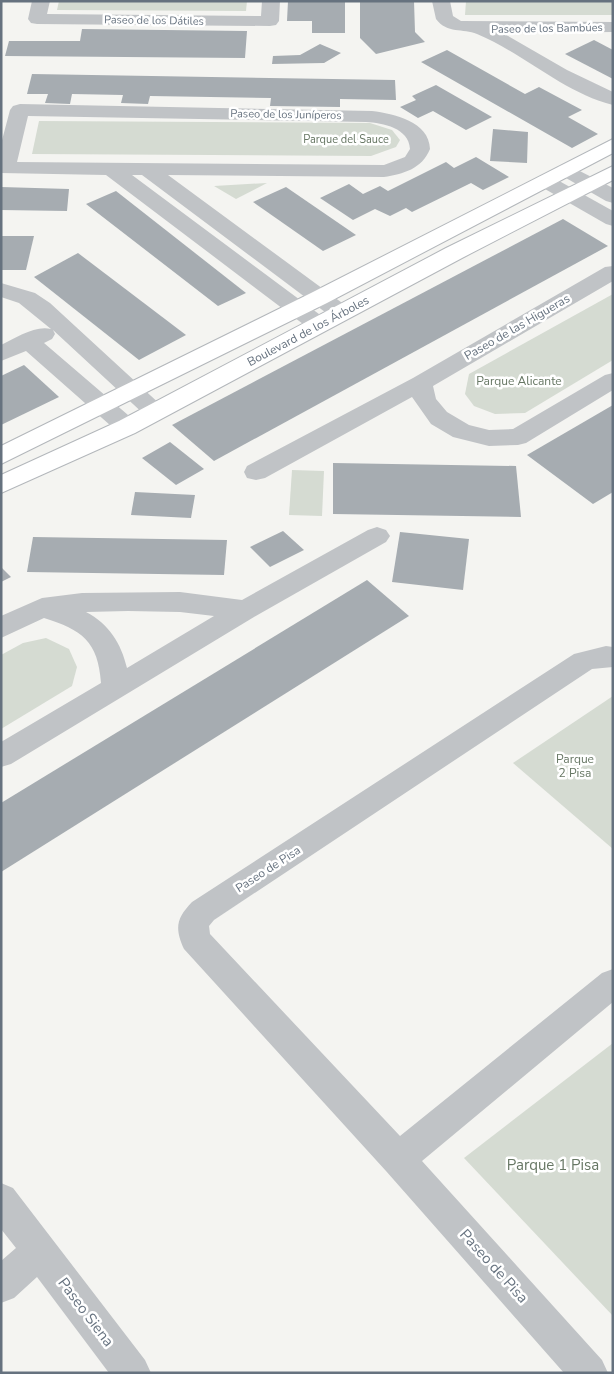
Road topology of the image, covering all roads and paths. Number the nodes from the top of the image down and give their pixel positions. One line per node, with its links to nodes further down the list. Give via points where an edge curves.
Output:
1 (41, 1): 2 (street, Paseo de los Dátiles, via 37,19 270,21)
2 (271, 1)
3 (441, 1): 5 (street, Paseo de los Bambúes, via 445,19 457,26)
4 (613, 27): 5 (street, Paseo de los Bambúes)
5 (480, 28): 6 (street, Paseo de los Bambúes)
6 (560, 74): 7 (street, Paseo de los Bambúes); 8 (street, Paseo de los Bambúes)
7 (613, 99)
8 (613, 111)
9 (613, 144): 12 (main road, Boulevard de los Árboles)
10 (111, 170): 11 (street, Paseo de los Juníperos); 11 (street, Paseo de los Juníperos, via 5,168 20,110 380,117 412,130 420,140 421,149 403,166 384,171); 22 (street)
11 (148, 170): 21 (street)
12 (566, 170): 14 (main road, Boulevard de los Árboles); 15 (street)
13 (613, 172): 15 (main road, Boulevard de los Árboles)
14 (545, 181): 16 (street); 21 (main road, Boulevard de los Árboles)
15 (590, 184): 16 (main road, Boulevard de los Árboles); 17 (street)
16 (569, 195): 18 (street); 23 (main road, Boulevard de los Árboles)
17 (613, 198)
18 (613, 220)
19 (613, 272): 29 (street, Paseo de las Higueras)
20 (1, 290): 25 (street, via 27,298)
21 (318, 298): 22 (main road, Boulevard de los Árboles); 23 (street)
22 (298, 308): 24 (street); 30 (main road, Boulevard de los Árboles)
23 (341, 313): 24 (main road, Boulevard de los Árboles)
24 (319, 325): 32 (main road, Boulevard de los Árboles)
25 (61, 326): 26 (street); 30 (street)
26 (28, 341): 27 (street); 31 (street)
27 (1, 354)
28 (613, 380): 29 (street, via 518,437 489,438 461,431 439,418 425,401)
29 (421, 383): 35 (street, Paseo de las Higueras)
30 (132, 391): 31 (main road, Boulevard de los Árboles); 32 (street)
31 (103, 406): 33 (street); 34 (main road, Boulevard de los Árboles)
32 (155, 412): 33 (main road, Boulevard de los Árboles)
33 (127, 427): 36 (main road, Boulevard de los Árboles)
34 (1, 456)
35 (256, 472)
36 (1, 485)
37 (377, 536): 39 (street)
38 (42, 608): 39 (street, via 128,601 180,602); 40 (street); 42 (street, via 68,615 90,627 106,644 115,664)
39 (245, 610): 42 (street)
40 (1, 628)
41 (613, 657): 45 (street, Paseo de Pisa, via 584,661 203,911 193,922 195,939)
42 (115, 686): 43 (street)
43 (1, 756)
44 (613, 983): 45 (street)
45 (398, 1159): 50 (street, Paseo de Pisa)
46 (1, 1200): 47 (street, Paseo Siena)
47 (40, 1250): 48 (street); 49 (street, Paseo Siena)
48 (1, 1285)
49 (132, 1373)
50 (589, 1373)

